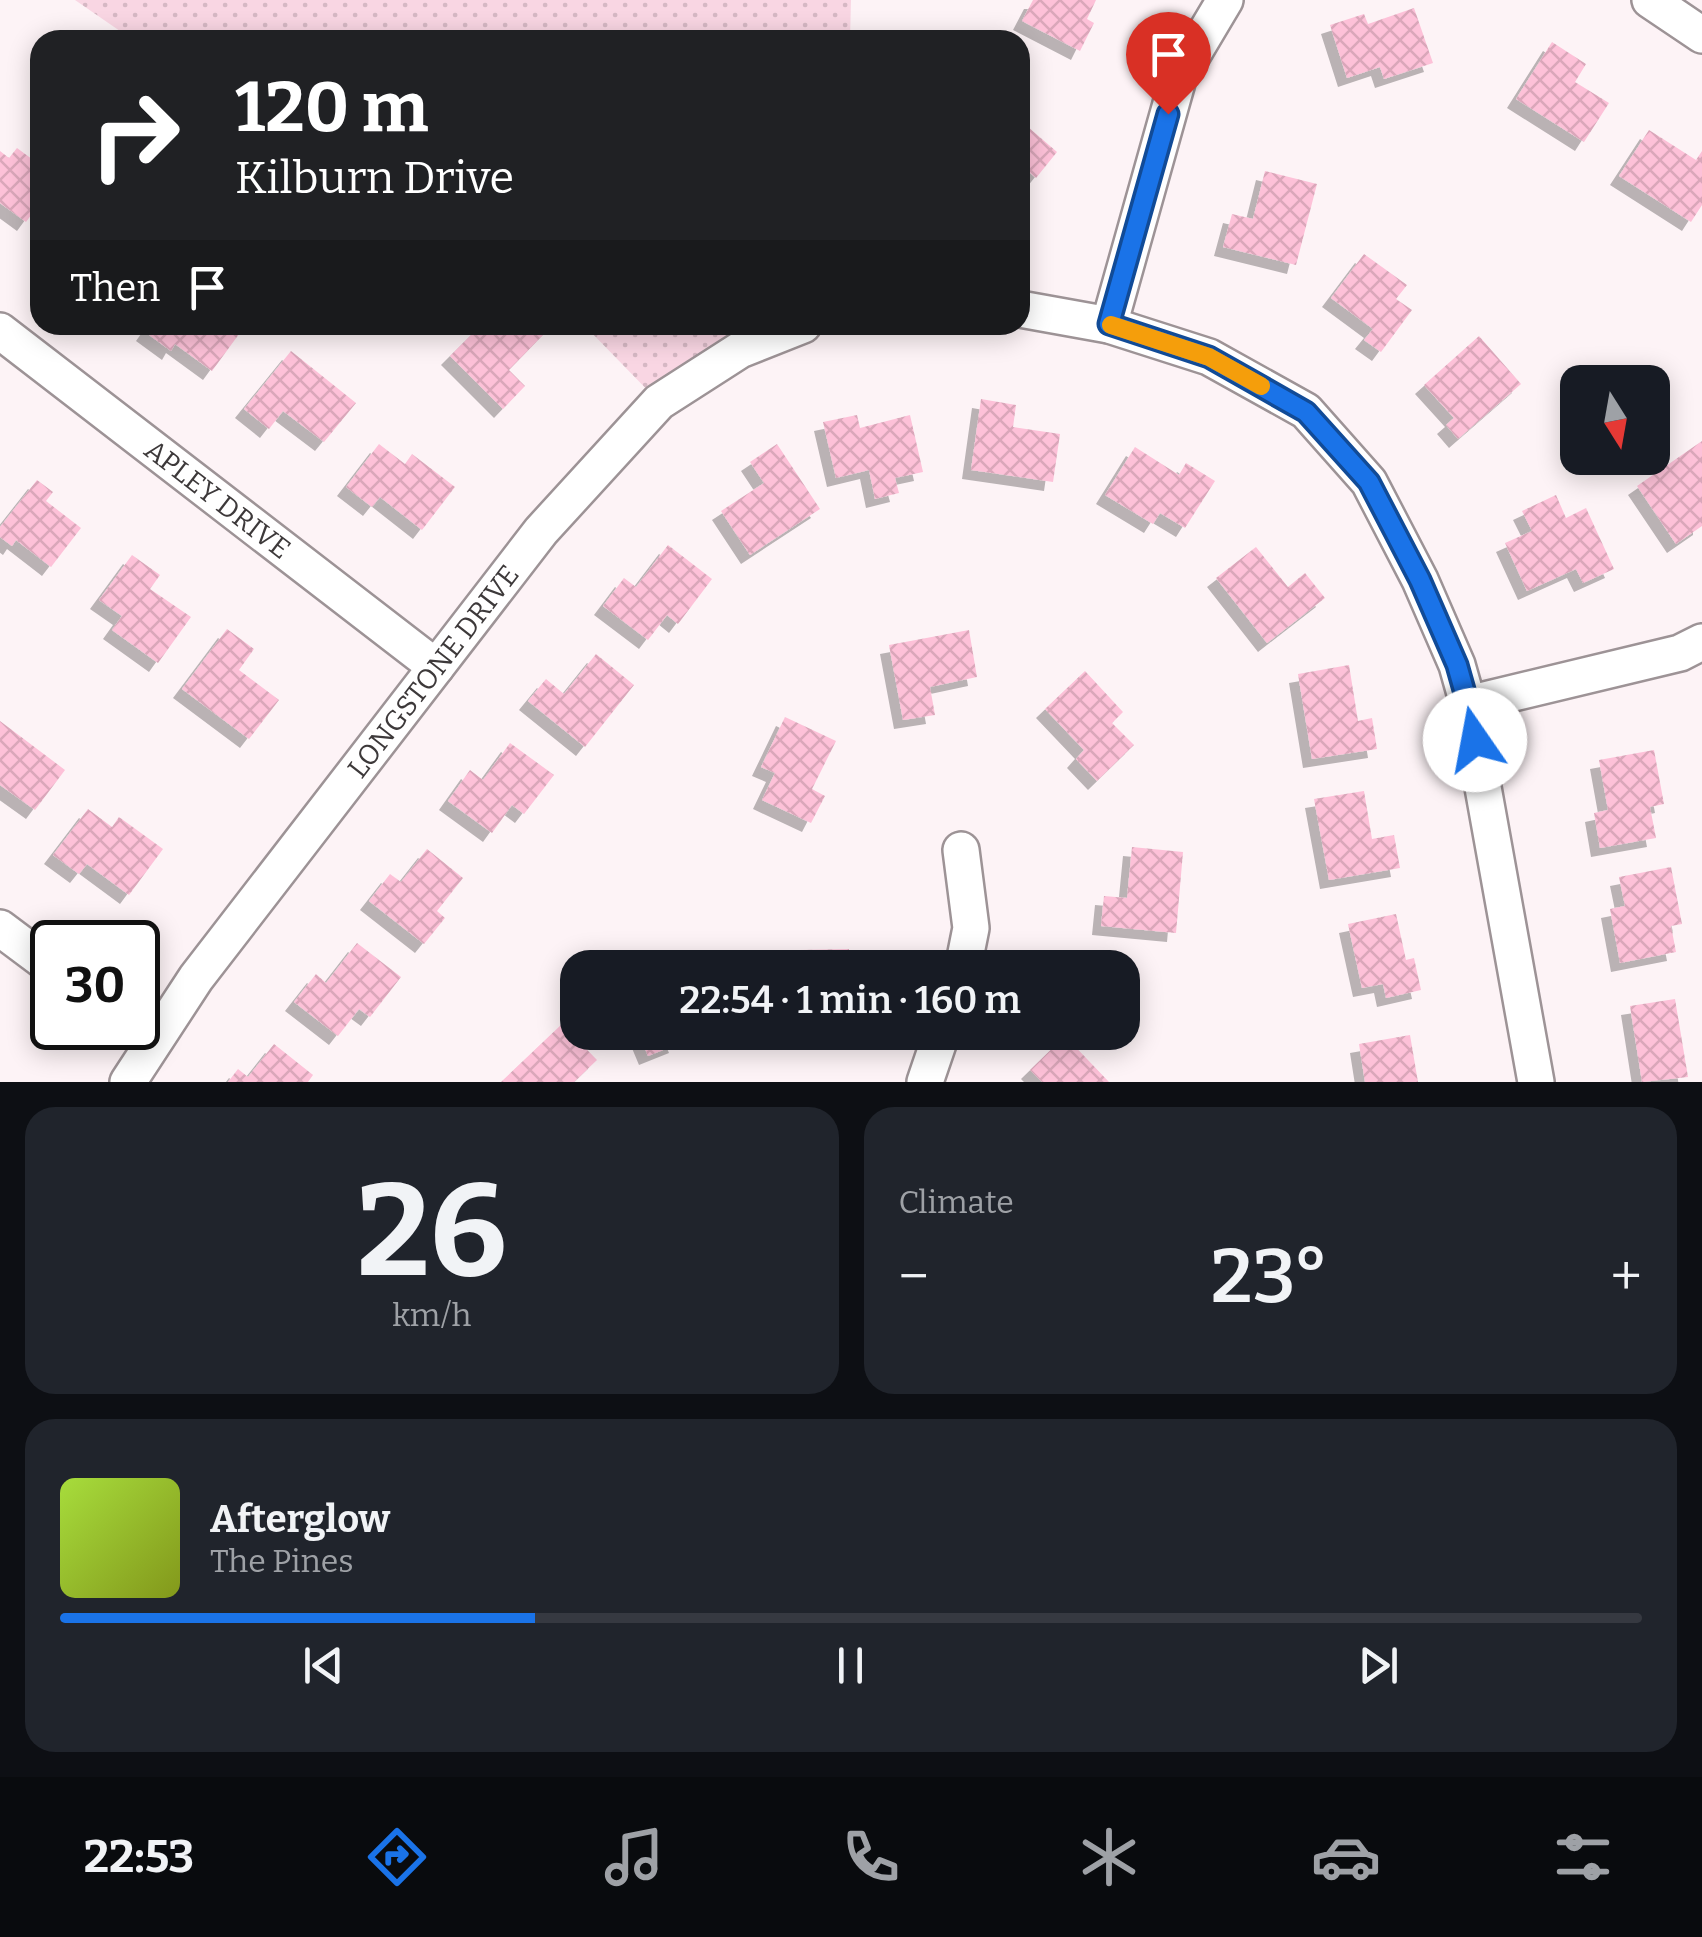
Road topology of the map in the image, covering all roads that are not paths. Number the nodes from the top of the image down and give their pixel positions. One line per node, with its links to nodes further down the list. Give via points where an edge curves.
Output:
1 (1224, 0): 5 (street, via 1178,78)
2 (1650, 0): 3 (street)
3 (1702, 35)
4 (1030, 311): 5 (street)
5 (1109, 324): 10 (street, via 1209,357 1306,412 1369,482 1420,580)
6 (0, 331): 9 (street, APLEY DRIVE)
7 (777, 335): 9 (street, LONGSTONE DRIVE, via 740,350 659,402 541,531)
8 (1702, 642): 10 (street)
9 (436, 667): 15 (street, LONGSTONE DRIVE)
10 (1468, 704): 20 (street)
11 (961, 850): 14 (street, via 971,928)
12 (0, 928): 13 (street)
13 (30, 950)
14 (967, 950)
15 (160, 1017)
16 (139, 1050): 18 (street, LONGSTONE DRIVE)
17 (936, 1050): 19 (street)
18 (128, 1082)
19 (926, 1082)
20 (1536, 1082)

